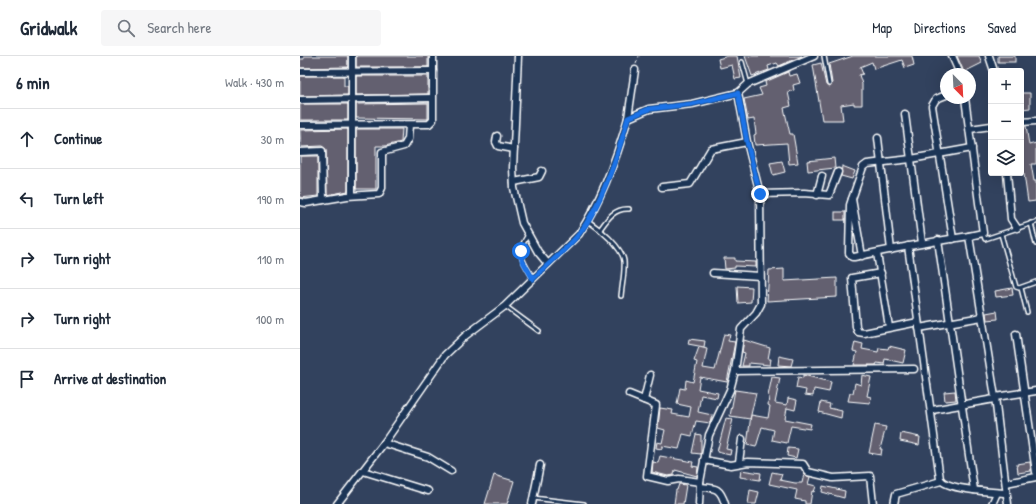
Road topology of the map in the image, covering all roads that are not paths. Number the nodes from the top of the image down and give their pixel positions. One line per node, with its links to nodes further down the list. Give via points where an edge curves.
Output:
1 (352, 56): 15 (street)
2 (433, 56): 13 (street)
3 (518, 56): 37 (street)
4 (814, 56): 8 (street)
5 (824, 56): 17 (lane)
6 (952, 56): 10 (street)
7 (990, 56): 11 (street)
8 (803, 58): 16 (street)
9 (742, 62): 16 (lane)
10 (957, 68)
11 (993, 68)
12 (635, 70): 25 (street)
13 (432, 71): 15 (street); 20 (street)
14 (300, 72): 15 (street)
15 (352, 72): 19 (street)
16 (748, 84): 18 (street)
17 (830, 84)
18 (738, 93): 25 (street, via 692,104 649,109); 35 (street)
19 (352, 98): 20 (street); 22 (street); 28 (street)
20 (432, 98): 30 (street, via 432,122 426,125)
21 (940, 98): 39 (street, via 934,100 932,106)
22 (300, 100)
23 (966, 104): 32 (street)
24 (905, 114): 40 (street)
25 (628, 118): 55 (street, via 603,190)
26 (1036, 121): 27 (street)
27 (1024, 122)
28 (352, 124): 29 (street); 30 (street); 49 (street)
29 (300, 125)
30 (409, 125): 49 (street, via 408,139 404,146 382,152 380,193 376,196)
31 (988, 126): 32 (street)
32 (970, 129): 36 (street)
33 (497, 136): 37 (street, via 496,142 499,147)
34 (878, 138): 41 (street)
35 (747, 142): 47 (street, via 711,149 690,184); 48 (street)
36 (972, 148): 39 (street); 60 (street)
37 (514, 149): 46 (street)
38 (300, 152): 52 (street, via 322,152)
39 (940, 153): 40 (street); 64 (street)
40 (911, 159): 41 (street); 66 (street)
41 (881, 162): 51 (street, via 863,166); 69 (street)
42 (542, 171): 46 (street, via 539,177)
43 (838, 172): 50 (street, via 829,194)
44 (822, 176): 50 (street)
45 (1007, 176): 59 (street, via 1011,219)
46 (514, 182): 62 (street, via 520,218)
47 (662, 187)
48 (760, 194): 50 (street); 75 (street)
49 (352, 195): 52 (street)
50 (817, 195)
51 (852, 199): 71 (street); 71 (street, via 849,253 852,257)
52 (323, 200): 53 (street)
53 (300, 202)
54 (629, 209): 58 (lane, via 621,209 612,214)
55 (588, 221): 58 (lane); 72 (street, via 579,234)
56 (1036, 222): 57 (lane)
57 (1031, 223): 59 (lane); 67 (lane)
58 (601, 228): 79 (lane, via 620,251 624,261)
59 (1017, 228): 61 (lane)
60 (983, 233): 61 (lane, via 985,239); 63 (street)
61 (1001, 234): 78 (lane, via 1016,286)
62 (528, 235): 72 (street); 76 (lane, via 522,243 522,260)
63 (969, 236): 64 (street); 82 (street)
64 (953, 239): 65 (street)
65 (938, 240): 66 (street); 83 (street)
66 (922, 243): 68 (street)
67 (1036, 244)
68 (908, 246): 69 (street); 84 (street)
69 (892, 250): 70 (street)
70 (877, 253): 71 (street); 74 (street)
71 (862, 256)
72 (548, 264): 76 (street)
73 (713, 273): 75 (street)
74 (881, 273): 85 (street); 85 (street, via 852,278 856,327 858,332 864,333)
75 (760, 276): 89 (street, via 761,304 741,329)
76 (533, 279): 80 (street)
77 (1036, 282): 78 (lane)
78 (1021, 288): 81 (lane)
79 (621, 296)
80 (505, 306): 86 (lane); 99 (street, via 465,336 445,355)
81 (1028, 312)
82 (982, 317): 83 (street); 94 (street)
83 (950, 323): 84 (street); 96 (street)
84 (919, 325): 85 (street); 97 (street)
85 (889, 328)
86 (539, 331)
87 (1016, 334): 92 (street)
88 (914, 369): 89 (street)
89 (735, 371): 100 (street, via 728,395 710,435)
90 (650, 375): 95 (street)
91 (1036, 391): 92 (street)
92 (1026, 393): 94 (street); 105 (street)
93 (629, 394): 95 (street)
94 (994, 398): 96 (street); 108 (street)
95 (644, 400): 109 (street, via 655,404 656,407 646,476 668,482 680,479)
96 (961, 405): 97 (street); 110 (street)
97 (932, 410): 107 (street)
98 (742, 439): 101 (street)
99 (384, 443): 103 (street); 104 (street, via 428,457)
100 (704, 460): 101 (street, via 731,465); 109 (street)
101 (739, 462): 119 (street, via 803,464 808,472 833,478 870,476)
102 (540, 465): 114 (street)
103 (363, 471): 111 (street); 115 (street)
104 (451, 471)
105 (1036, 472)
106 (1036, 477): 108 (street)
107 (941, 481): 110 (street); 120 (street, via 896,494)
108 (1006, 482): 113 (street)
109 (700, 485): 117 (street); 118 (street, via 717,489)
110 (974, 490): 112 (street)
111 (428, 491)
112 (997, 492): 113 (street); 121 (street)
113 (1006, 493): 122 (street)
114 (533, 501): 116 (lane)
115 (337, 504)
116 (584, 504)
117 (699, 504)
118 (725, 504)
119 (873, 504)
120 (894, 504)
121 (992, 504)
122 (1008, 504)

